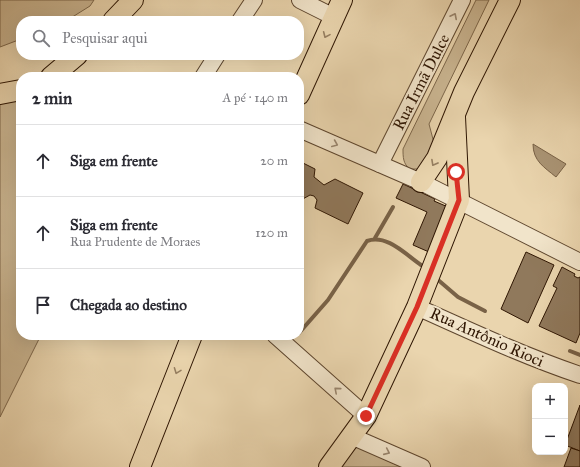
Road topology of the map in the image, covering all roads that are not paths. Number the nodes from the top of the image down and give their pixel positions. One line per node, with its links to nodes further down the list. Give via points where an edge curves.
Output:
1 (133, 0): 7 (main road)
2 (254, 0): 8 (street)
3 (300, 0): 6 (street)
4 (462, 0): 18 (street, Rua Irmã Dulce, one-way to 4)
5 (510, 0): 16 (main road, via 464,92)
6 (338, 9): 13 (main road, one-way to 13)
7 (118, 16)
8 (243, 16)
9 (70, 60): 11 (main road)
10 (215, 60): 12 (street)
11 (56, 72)
12 (206, 72)
13 (304, 84)
14 (16, 91): 15 (main road)
15 (0, 94)
16 (455, 117): 19 (main road, one-way to 19, via 437,158); 20 (main road)
17 (304, 131): 18 (street, one-way to 18)
18 (380, 164): 19 (street)
19 (420, 182): 20 (street)
20 (459, 200): 21 (street); 22 (main road)
21 (580, 262)
22 (417, 307): 25 (street, Rua Antônio Rioci, via 495,342); 26 (main road)
23 (190, 340): 28 (main road, one-way to 28)
24 (281, 340): 26 (street, one-way to 24)
25 (580, 375)
26 (366, 416): 27 (main road)
27 (351, 436): 29 (main road); 30 (street, one-way to 30)
28 (140, 467)
29 (329, 467)
30 (422, 467)

